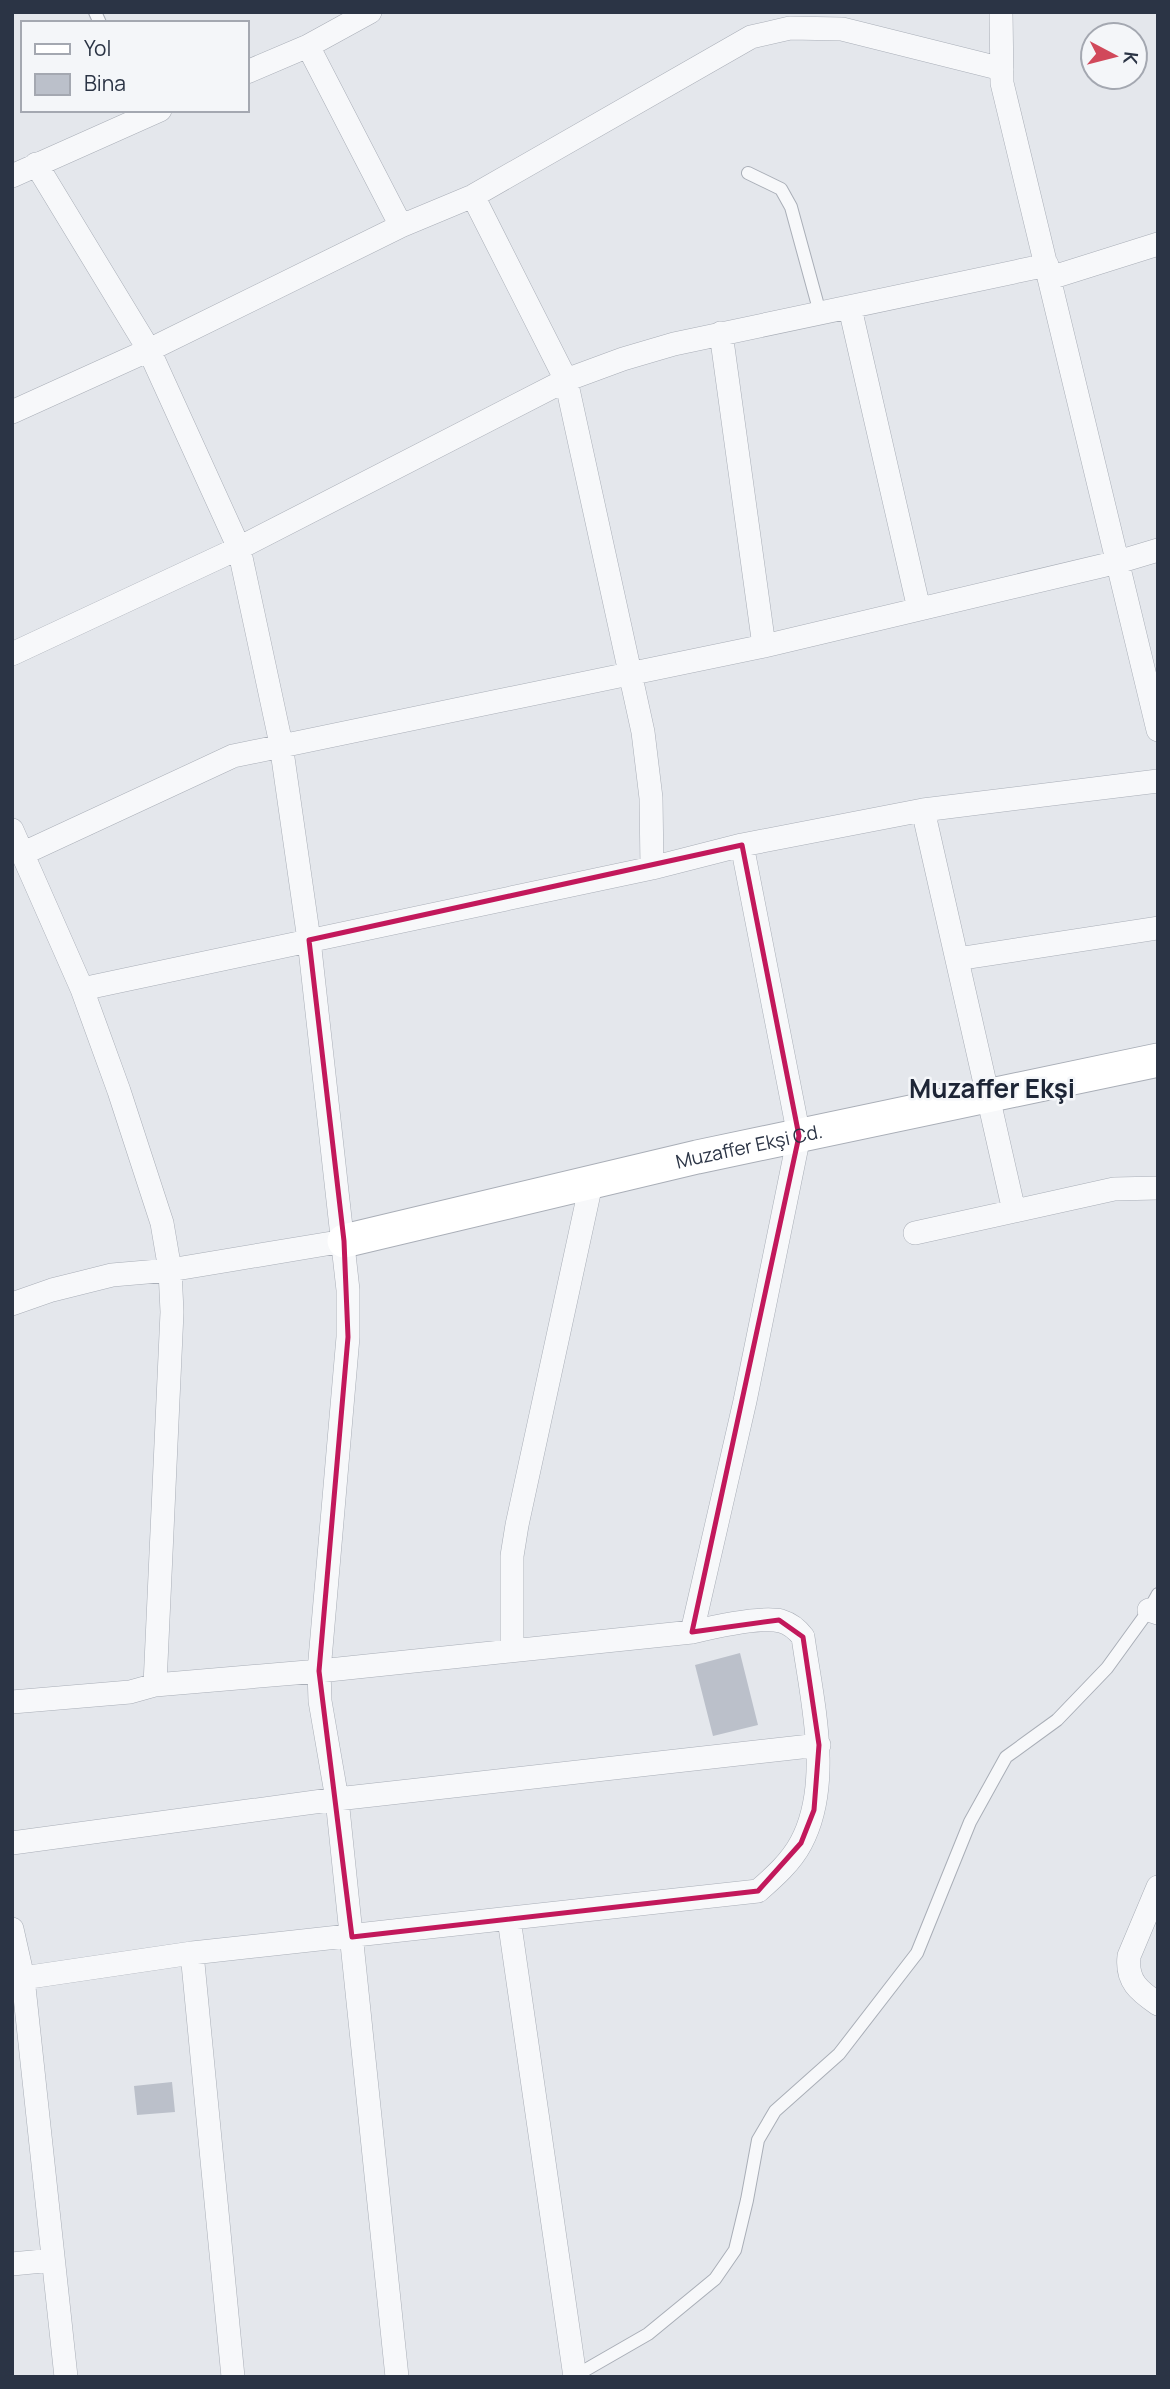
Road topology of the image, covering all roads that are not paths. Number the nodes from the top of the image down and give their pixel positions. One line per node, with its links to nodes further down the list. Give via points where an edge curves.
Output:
1 (370, 12): 3 (street)
2 (1001, 12): 4 (street)
3 (308, 46): 5 (street); 11 (street)
4 (1002, 69): 10 (street, via 842,29 790,29 751,37); 13 (street)
5 (248, 72)
6 (145, 113): 7 (street)
7 (36, 164): 9 (street); 17 (street)
8 (748, 173): 15 (lane, via 781,189 791,206)
9 (12, 176)
10 (473, 196): 11 (street); 18 (street)
11 (401, 226): 17 (street)
12 (1158, 244): 13 (street)
13 (1048, 271): 14 (street); 22 (street)
14 (850, 308): 15 (street); 23 (street)
15 (821, 313): 16 (street)
16 (721, 333): 18 (street, via 623,359); 24 (street)
17 (149, 350): 19 (street); 20 (street)
18 (566, 380): 20 (street); 26 (street)
19 (12, 412)
20 (239, 548): 25 (street); 28 (street)
21 (1158, 550): 22 (street)
22 (1118, 562): 23 (street); 27 (street)
23 (919, 609): 24 (street)
24 (764, 646): 26 (street)
25 (12, 654)
26 (630, 672): 28 (street); 34 (street, via 648,763)
27 (1158, 730)
28 (281, 744): 33 (street, via 233,756); 36 (street)
29 (1158, 781): 30 (street)
30 (923, 810): 32 (street); 37 (street)
31 (12, 830): 33 (street)
32 (742, 845): 34 (street); 41 (street)
33 (24, 853): 38 (street)
34 (653, 868): 36 (street)
35 (1158, 928): 37 (street)
36 (309, 940): 38 (street); 46 (street)
37 (957, 959): 40 (street)
38 (82, 989): 47 (street, via 162,1223)
39 (1158, 1060): 40 (street, Muzaffer Ekşi Cd.)
40 (989, 1097): 41 (street, Muzaffer Ekşi Cd.); 44 (street)
41 (799, 1136): 42 (street, Muzaffer Ekşi Cd.); 50 (street)
42 (591, 1184): 46 (street, Muzaffer Ekşi Cd.); 51 (street, via 517,1525 512,1556)
43 (1158, 1188): 44 (street, via 1114,1189)
44 (1014, 1211): 45 (street)
45 (915, 1233)
46 (344, 1241): 47 (street); 52 (street, via 348,1337)
47 (170, 1270): 48 (street, via 112,1275); 53 (street, via 172,1312)
48 (12, 1304)
49 (1155, 1606): 67 (lane, via 1107,1668 1065,1711 1006,1756 970,1822 917,1953 839,2054 775,2111 758,2140 735,2250 715,2279 648,2334)
50 (692, 1632): 51 (street); 55 (street, via 731,1623 779,1620 796,1628 803,1637)
51 (512, 1649): 52 (street)
52 (319, 1671): 53 (street); 56 (street)
53 (155, 1685): 54 (street, via 130,1692)
54 (12, 1702)
55 (819, 1745): 56 (street); 59 (street, via 814,1810 801,1843 781,1871 758,1891)
56 (337, 1799): 57 (street); 61 (street)
57 (12, 1843)
58 (1158, 1887): 64 (street, via 1128,1966 1139,1992)
59 (509, 1919): 61 (street); 67 (street)
60 (12, 1929): 63 (street)
61 (352, 1937): 62 (street); 70 (street)
62 (191, 1953): 63 (street); 69 (street)
63 (23, 1978): 65 (street)
64 (1158, 2004)
65 (53, 2260): 66 (street); 68 (street)
66 (12, 2264)
67 (575, 2376)
68 (66, 2377)
69 (233, 2377)
70 (397, 2377)

